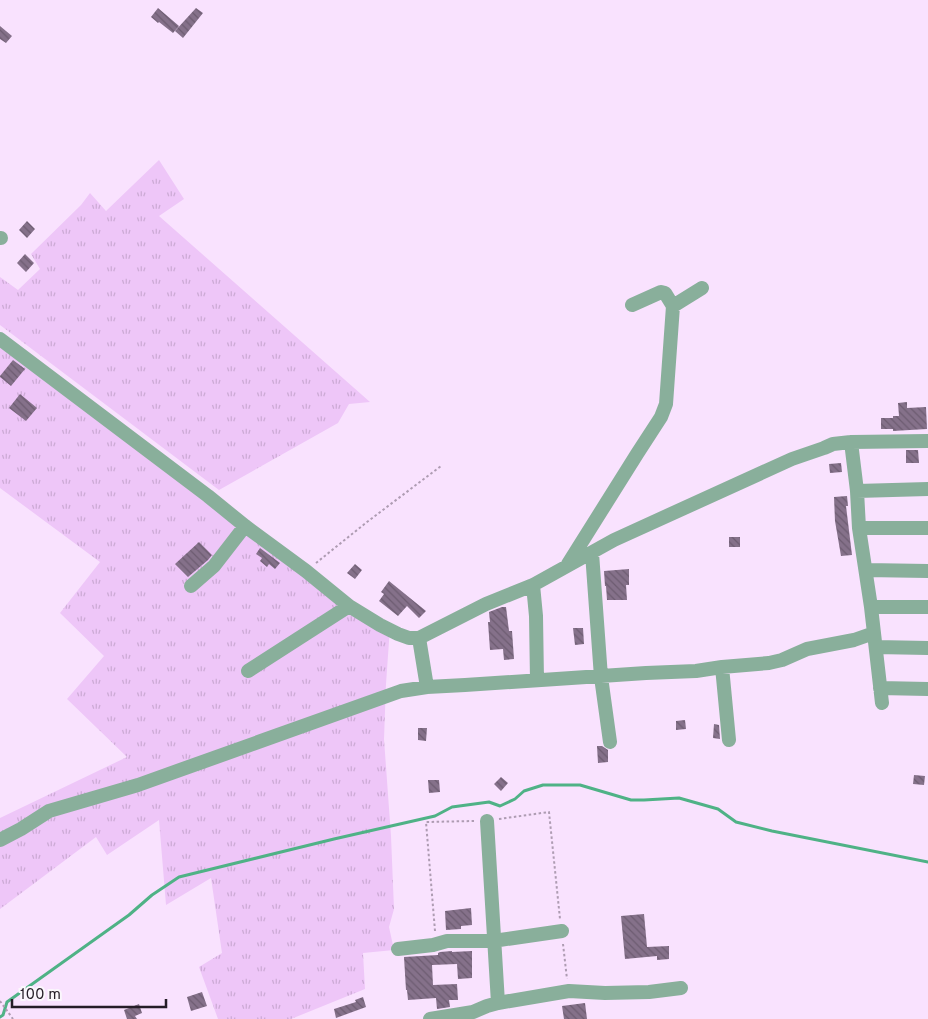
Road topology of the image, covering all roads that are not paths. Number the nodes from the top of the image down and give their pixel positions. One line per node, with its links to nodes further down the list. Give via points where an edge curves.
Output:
1 (702, 288): 3 (street)
2 (632, 305): 3 (street, via 661,292)
3 (673, 306): 14 (street, via 666,404 661,417)
4 (0, 339): 10 (street)
5 (928, 441): 6 (street)
6 (852, 445): 7 (street); 9 (street); 13 (street, via 839,450 824,448 783,463)
7 (928, 448)
8 (928, 489): 9 (street)
9 (858, 491): 11 (street)
10 (245, 526): 18 (street, via 214,566); 19 (street)
11 (859, 528): 12 (street); 15 (street)
12 (928, 528)
13 (592, 553): 14 (street); 28 (street)
14 (568, 564): 17 (street)
15 (866, 570): 16 (street); 20 (street)
16 (928, 570)
17 (533, 585): 23 (street, via 486,604); 29 (street)
18 (191, 586)
19 (349, 606): 23 (street, via 398,634); 27 (street)
20 (871, 607): 21 (street); 22 (street)
21 (928, 607)
22 (874, 632): 24 (street); 26 (street, via 854,640 807,649 769,663)
23 (419, 638): 30 (street)
24 (876, 647): 25 (street); 31 (street)
25 (928, 648)
26 (722, 667): 28 (street, via 696,672); 34 (street)
27 (248, 671)
28 (601, 677): 29 (street); 35 (street)
29 (537, 680): 30 (street)
30 (426, 687): 37 (street, via 376,699 138,785 49,811)
31 (880, 688): 32 (street); 33 (street)
32 (928, 689)
33 (882, 703)
34 (729, 740)
35 (610, 742)
36 (487, 821): 39 (street)
37 (0, 840)
38 (562, 931): 39 (street)
39 (493, 941): 40 (street, via 447,941); 42 (street)
40 (398, 949)
41 (681, 988): 42 (street, via 605,994 569,992)
42 (498, 1003): 43 (street, via 473,1012)
43 (430, 1019)

